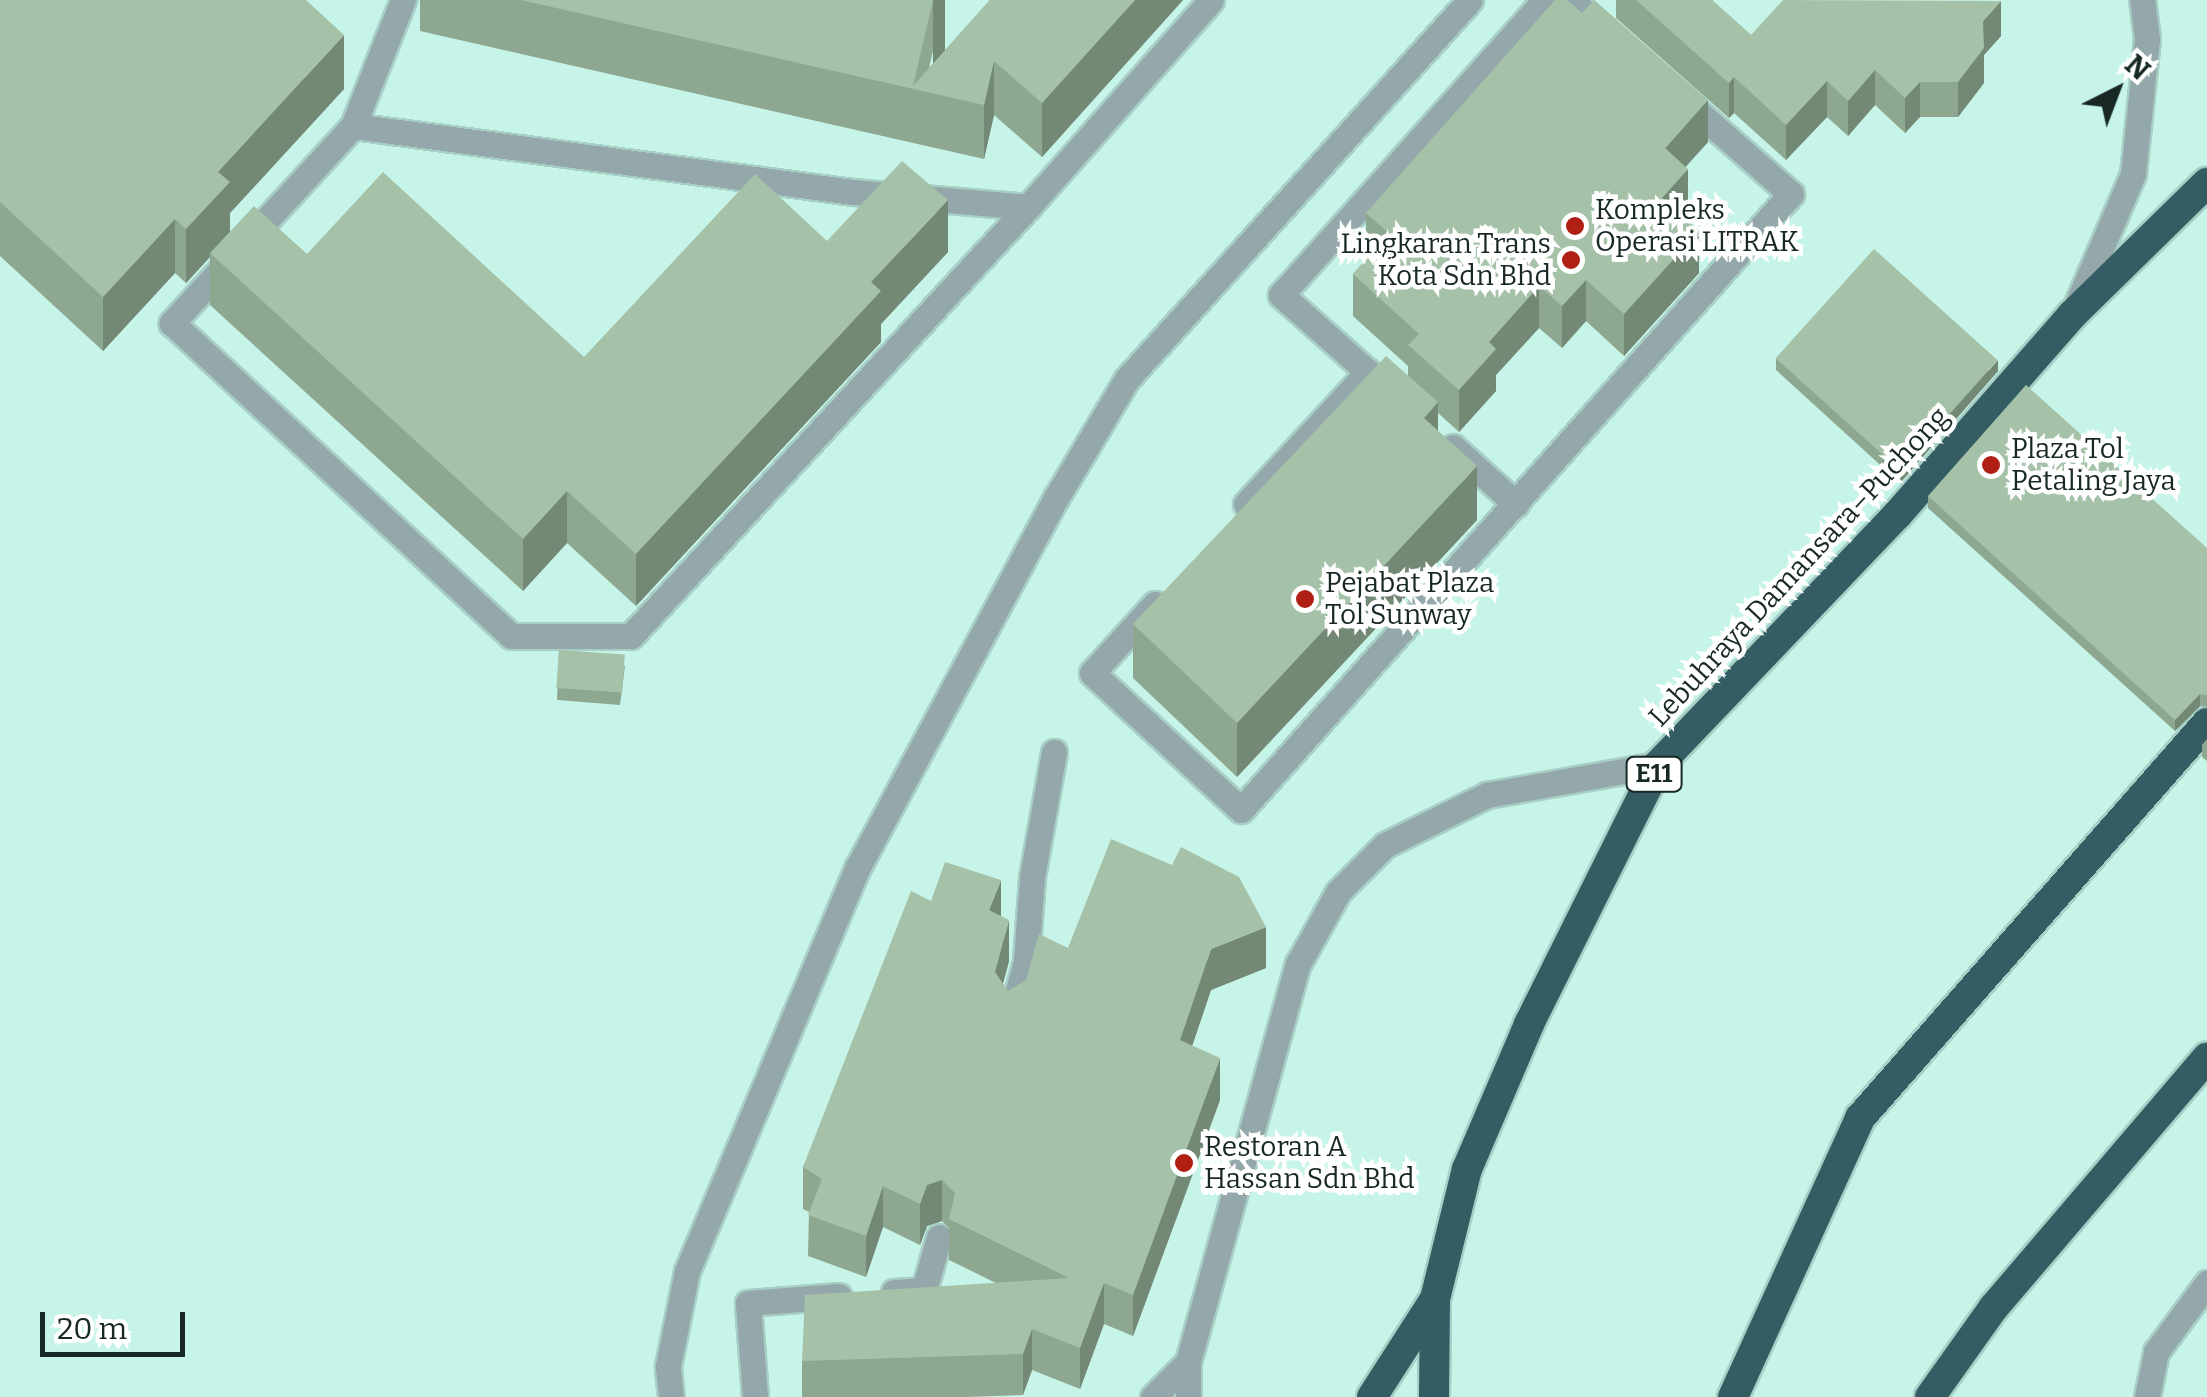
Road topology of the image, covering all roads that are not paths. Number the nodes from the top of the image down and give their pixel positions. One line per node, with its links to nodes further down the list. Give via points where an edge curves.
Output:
1 (403, 0): 9 (lane)
2 (1211, 0): 11 (lane)
3 (1470, 0): 28 (lane, via 1128,379 1056,498 850,885 687,1271 668,1366)
4 (1544, 0): 13 (lane, via 1281,295)
5 (1571, 0): 7 (lane)
6 (2142, 0): 12 (lane, via 2147,38 2132,174)
7 (1628, 50)
8 (1656, 76): 16 (lane, via 1791,194)
9 (353, 126): 11 (lane, via 853,192); 11 (lane, via 172,323 512,636 631,636)
10 (2207, 183): 12 (highway, Lebuhraya Damansara–Puchong / E11)
11 (1028, 207)
12 (2072, 315): 21 (highway, Lebuhraya Damansara–Puchong / E11, via 1898,515)
13 (1368, 372): 14 (lane); 17 (lane)
14 (1397, 398)
15 (1426, 423): 16 (lane)
16 (1516, 504): 18 (lane, via 1241,810 1092,673)
17 (1223, 530)
18 (1170, 587)
19 (2207, 723): 34 (highway, via 1860,1118)
20 (1054, 752): 22 (lane, via 1032,876 1026,961)
21 (1658, 765): 26 (highway, Lebuhraya Damansara–Puchong / E11, via 1529,1024 1467,1170); 27 (lane, via 1487,795 1385,845 1338,892 1298,964)
22 (1012, 1016)
23 (2207, 1058): 35 (highway, via 1994,1306)
24 (939, 1238): 29 (lane, via 924,1290 748,1303)
25 (2207, 1283): 36 (lane, via 2156,1352)
26 (1436, 1299): 32 (highway); 33 (highway, Lebuhraya Damansara–Puchong / E11)
27 (1188, 1362): 30 (lane); 31 (lane)
28 (671, 1397)
29 (755, 1397)
30 (1153, 1397)
31 (1188, 1397)
32 (1372, 1397)
33 (1434, 1397)
34 (1732, 1397)
35 (1930, 1397)
36 (2147, 1397)

